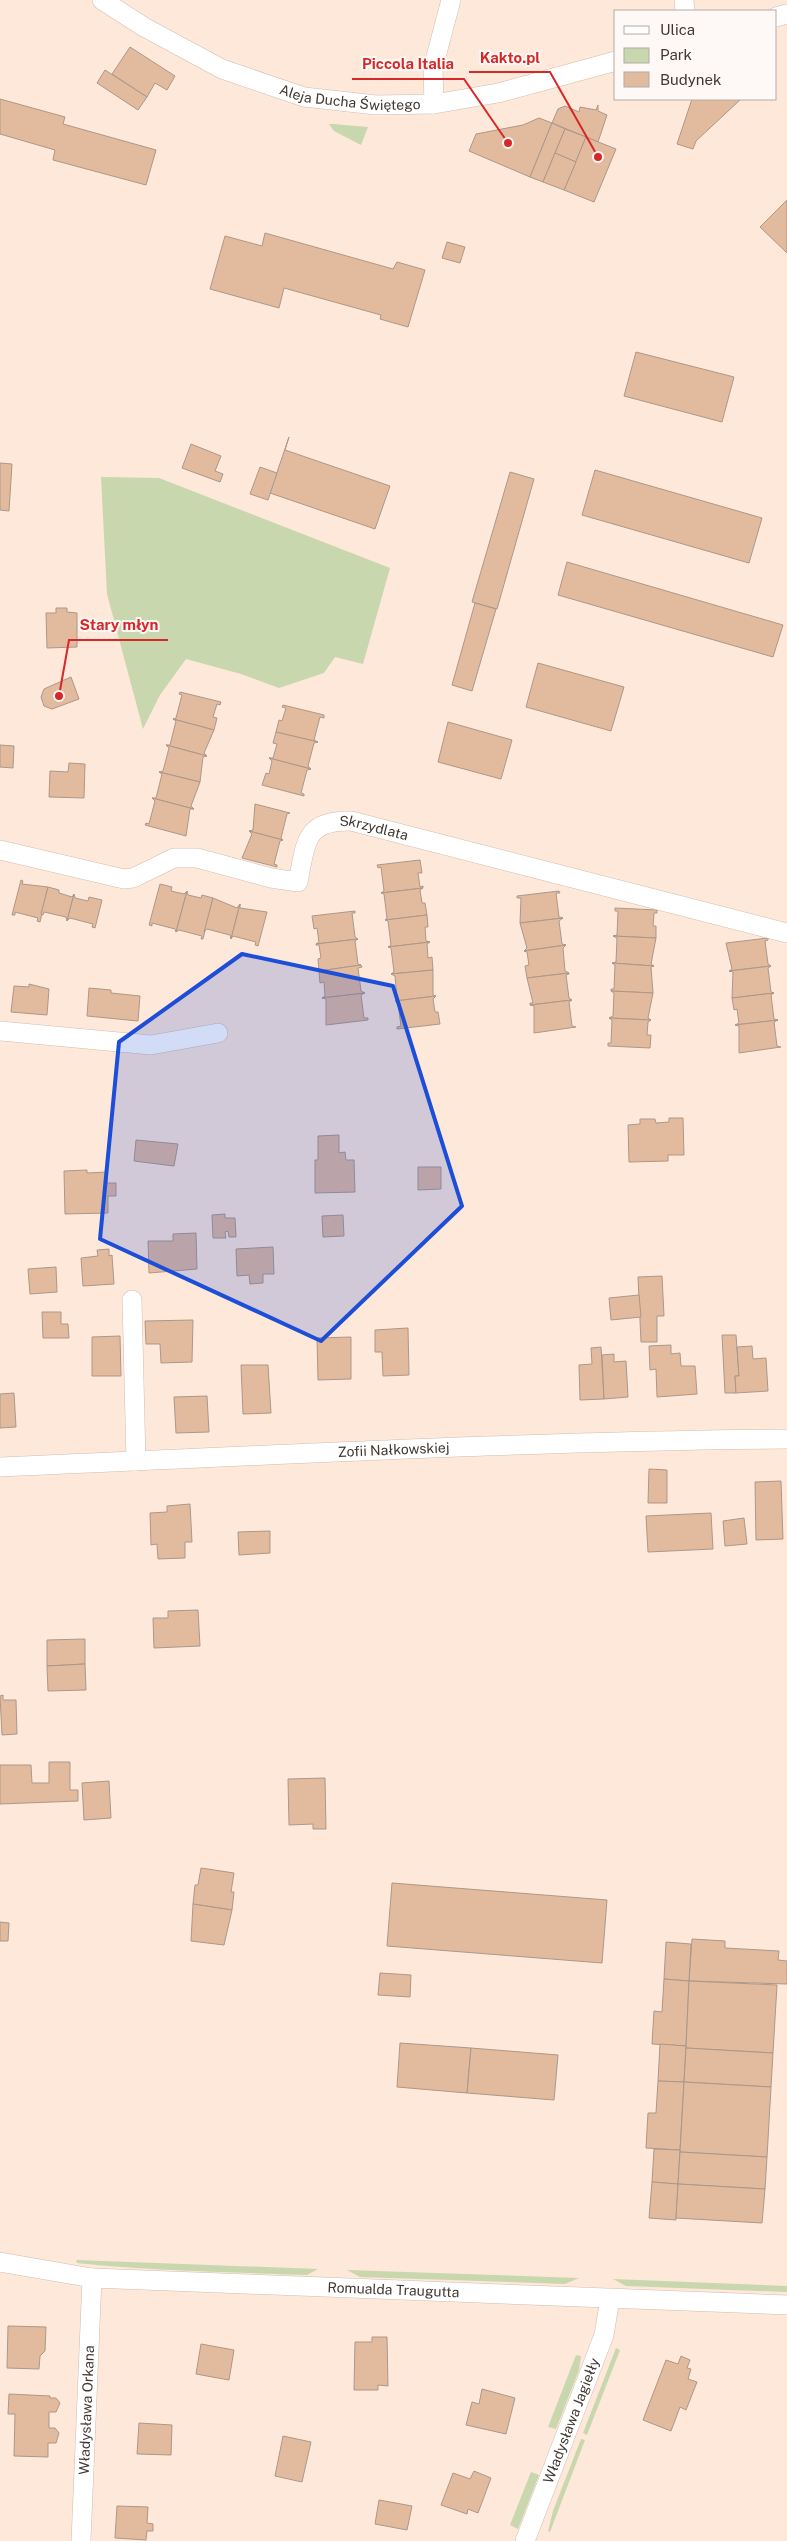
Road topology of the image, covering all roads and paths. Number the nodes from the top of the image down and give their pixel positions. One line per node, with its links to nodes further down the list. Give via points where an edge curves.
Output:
1 (102, 0): 4 (street, Aleja Ducha Świętego, via 222,69 304,97 376,105)
2 (452, 0): 4 (street, via 433,68)
3 (614, 62): 4 (street, Aleja Ducha Świętego, via 498,93)
4 (434, 104)
5 (0, 850): 6 (street, Skrzydlata, via 124,879 133,878 174,858 197,858 270,878 298,882 310,835 320,825 351,821)
6 (787, 933)
7 (0, 1031): 8 (street, via 152,1045)
8 (218, 1033)
9 (132, 1300): 11 (street)
10 (787, 1439): 11 (street, Zofii Nałkowskiej, via 635,1440)
11 (136, 1461): 12 (street, Zofii Nałkowskiej)
12 (0, 1467)
13 (0, 2262): 14 (street, Romualda Traugutta)
14 (92, 2278): 15 (street, Romualda Traugutta); 17 (street, Władysława Orkana)
15 (610, 2299): 16 (street, Romualda Traugutta); 18 (street, Władysława Jagiełły, via 604,2335)
16 (787, 2305)
17 (81, 2541)
18 (525, 2541)

